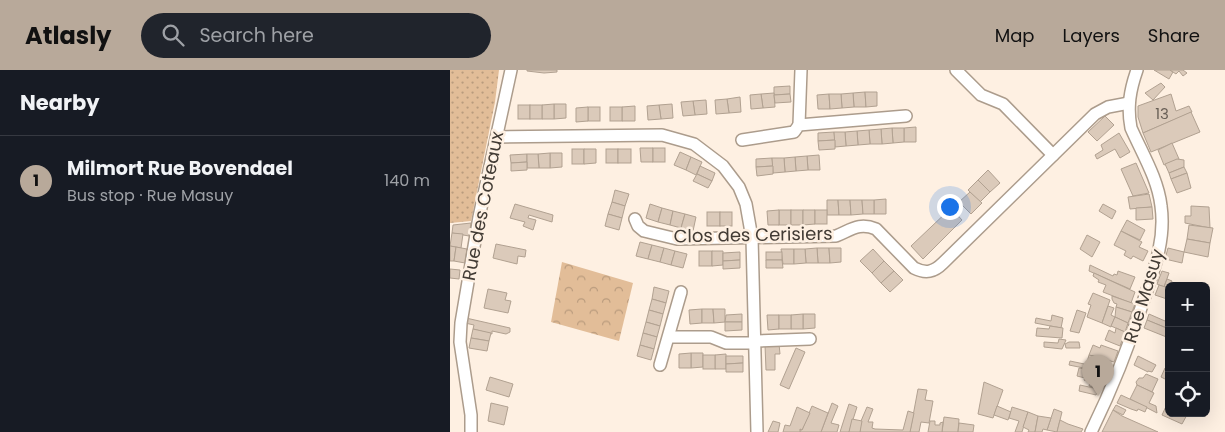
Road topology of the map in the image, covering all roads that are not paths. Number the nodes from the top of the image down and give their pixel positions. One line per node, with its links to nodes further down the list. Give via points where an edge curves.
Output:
1 (511, 70): 8 (street, Rue des Coteaux)
2 (801, 70): 7 (street)
3 (956, 70): 10 (street, via 981,95 1003,104)
4 (1137, 70): 5 (street, Rue Masuy)
5 (1129, 103): 10 (street, via 1101,110); 20 (street, Rue Masuy, via 1131,128 1158,192 1162,234 1156,264 1127,352)
6 (906, 116): 7 (street)
7 (800, 125): 9 (street, via 794,132)
8 (497, 137): 12 (street, via 657,135 694,144 723,166 738,187 746,204); 18 (street, Rue des Coteaux, via 460,323)
9 (742, 140)
10 (1053, 155): 12 (street, Clos des Cerisiers, via 934,271 921,272 914,268 871,226 855,227 836,236)
11 (635, 220): 12 (street, Clos des Cerisiers, via 644,230 677,239)
12 (752, 238): 16 (street)
13 (681, 292): 14 (street)
14 (669, 337): 16 (street, via 711,337 726,343); 17 (street)
15 (810, 339): 16 (street)
16 (755, 342): 19 (street)
17 (660, 365)
18 (471, 432)
19 (757, 432)
20 (1091, 432)

